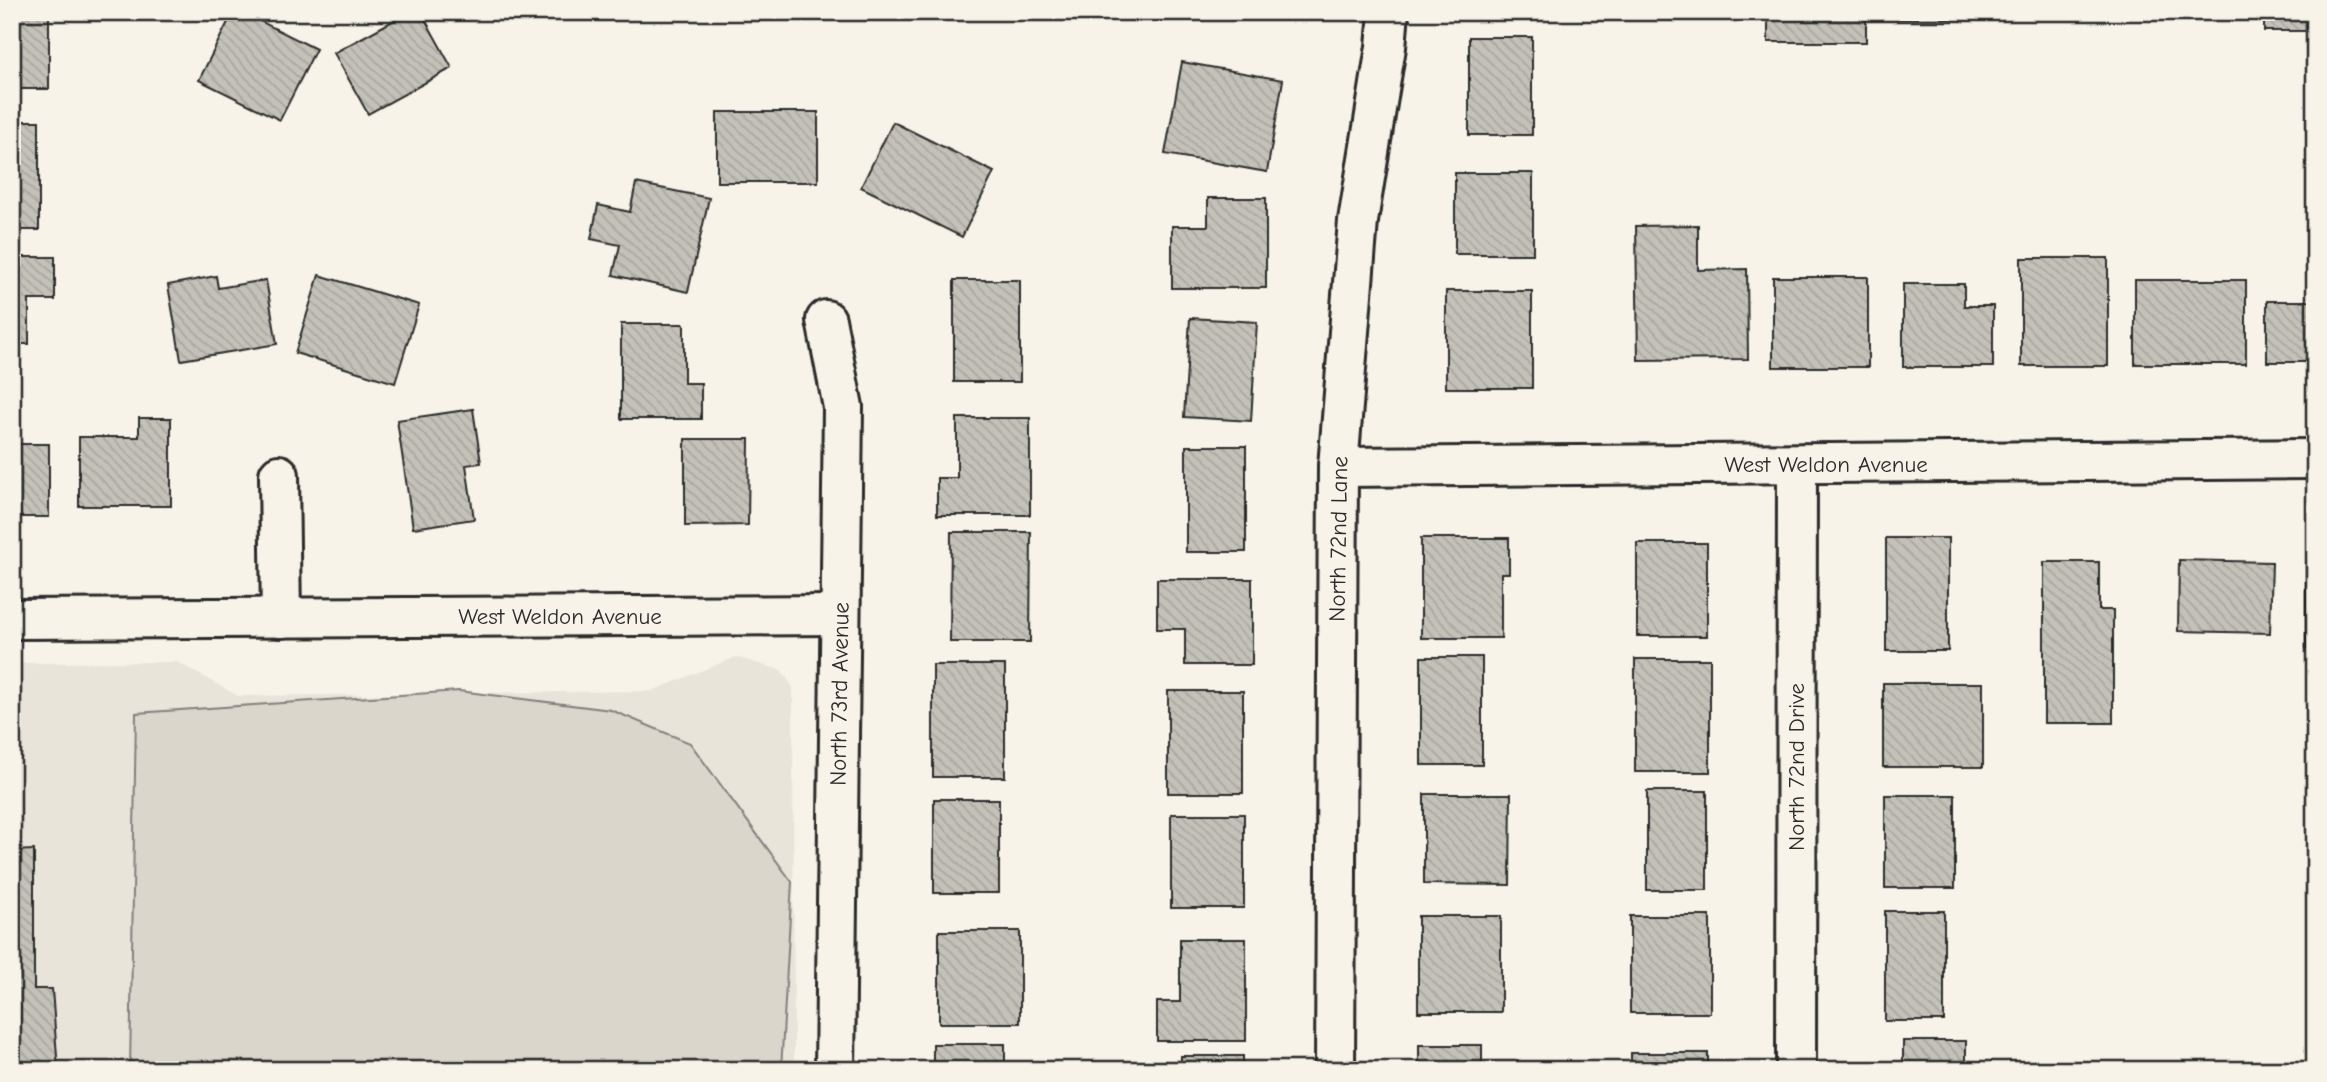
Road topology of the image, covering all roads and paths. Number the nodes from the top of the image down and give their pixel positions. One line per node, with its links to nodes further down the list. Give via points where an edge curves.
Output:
1 (1389, 12): 5 (street, North 72nd Lane, via 1358,221)
2 (826, 320): 7 (street, North 73rd Avenue, via 843,407)
3 (2315, 459): 4 (street, West Weldon Avenue)
4 (1797, 465): 5 (street, West Weldon Avenue); 12 (street, North 72nd Drive)
5 (1338, 467): 11 (street, North 72nd Lane)
6 (279, 475): 8 (street)
7 (840, 615): 8 (street, West Weldon Avenue); 10 (street, North 73rd Avenue)
8 (281, 618): 9 (street, West Weldon Avenue)
9 (12, 619)
10 (835, 1070)
11 (1335, 1070)
12 (1796, 1070)

